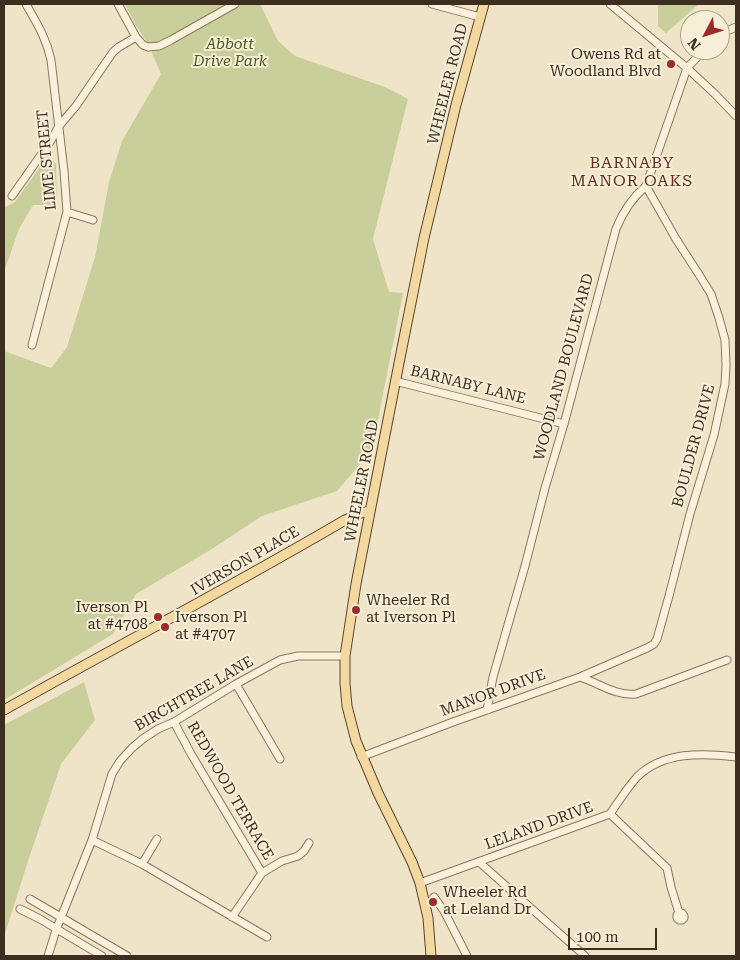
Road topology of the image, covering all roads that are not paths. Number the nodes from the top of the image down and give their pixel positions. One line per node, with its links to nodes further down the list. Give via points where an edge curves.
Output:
1 (26, 4): 12 (street, LIME STREET, via 48,48)
2 (118, 4): 8 (street)
3 (235, 4): 8 (street, via 160,46 142,45)
4 (432, 4): 7 (street)
5 (484, 4): 7 (main road, WHEELER ROAD)
6 (610, 4): 10 (street)
7 (480, 17): 18 (main road, WHEELER ROAD, via 424,238)
8 (136, 37): 12 (street, via 114,52)
9 (695, 60): 10 (street, WOODLAND BOULEVARD)
10 (687, 68): 11 (street); 13 (street, WOODLAND BOULEVARD)
11 (736, 116)
12 (59, 126): 14 (street); 15 (street, LIME STREET)
13 (646, 186): 19 (street, WOODLAND BOULEVARD, via 624,210 616,228); 21 (street, BOULDER DRIVE, via 711,294 725,340 726,365 714,435 657,639 651,646)
14 (12, 196)
15 (67, 212): 16 (street); 17 (street, LIME STREET)
16 (93, 220)
17 (32, 344)
18 (396, 381): 19 (street, BARNABY LANE); 20 (main road, WHEELER ROAD)
19 (564, 424): 27 (street, WOODLAND BOULEVARD)
20 (370, 511): 22 (main road, WHEELER ROAD); 26 (main road, IVERSON PLACE, via 345,520)
21 (633, 654): 24 (street, MANOR DRIVE)
22 (345, 656): 25 (street, BIRCHTREE LANE, via 289,657); 29 (main road, WHEELER ROAD, via 348,706)
23 (727, 660): 24 (street, via 632,694 612,691)
24 (580, 677): 27 (street, MANOR DRIVE)
25 (236, 684): 28 (street, BIRCHTREE LANE); 31 (street)
26 (4, 710)
27 (487, 710): 29 (street, MANOR DRIVE)
28 (174, 722): 34 (street, BIRCHTREE LANE, via 144,738 120,761 112,774); 38 (street, REDWOOD TERRACE)
29 (361, 756): 39 (main road, WHEELER ROAD)
30 (736, 757): 32 (street, LELAND DRIVE, via 694,754 651,766 631,784)
31 (280, 759)
32 (610, 814): 36 (street, LELAND DRIVE); 43 (street, via 667,868)
33 (157, 839): 37 (street)
34 (92, 840): 37 (street); 45 (street, BIRCHTREE LANE)
35 (309, 843): 38 (street, via 298,856)
36 (479, 862): 39 (street, LELAND DRIVE); 53 (street)
37 (142, 864): 44 (street)
38 (262, 873): 44 (street)
39 (420, 883): 51 (main road, WHEELER ROAD, via 428,918)
40 (434, 897): 52 (street)
41 (30, 899): 45 (street)
42 (20, 909): 46 (street)
43 (679, 913)
44 (232, 917): 47 (street)
45 (61, 918): 46 (street, BIRCHTREE LANE); 50 (street)
46 (56, 930): 48 (street, BIRCHTREE LANE); 49 (street)
47 (268, 938)
48 (48, 956)
49 (102, 956)
50 (127, 956)
51 (431, 956)
52 (467, 956)
53 (585, 956)

